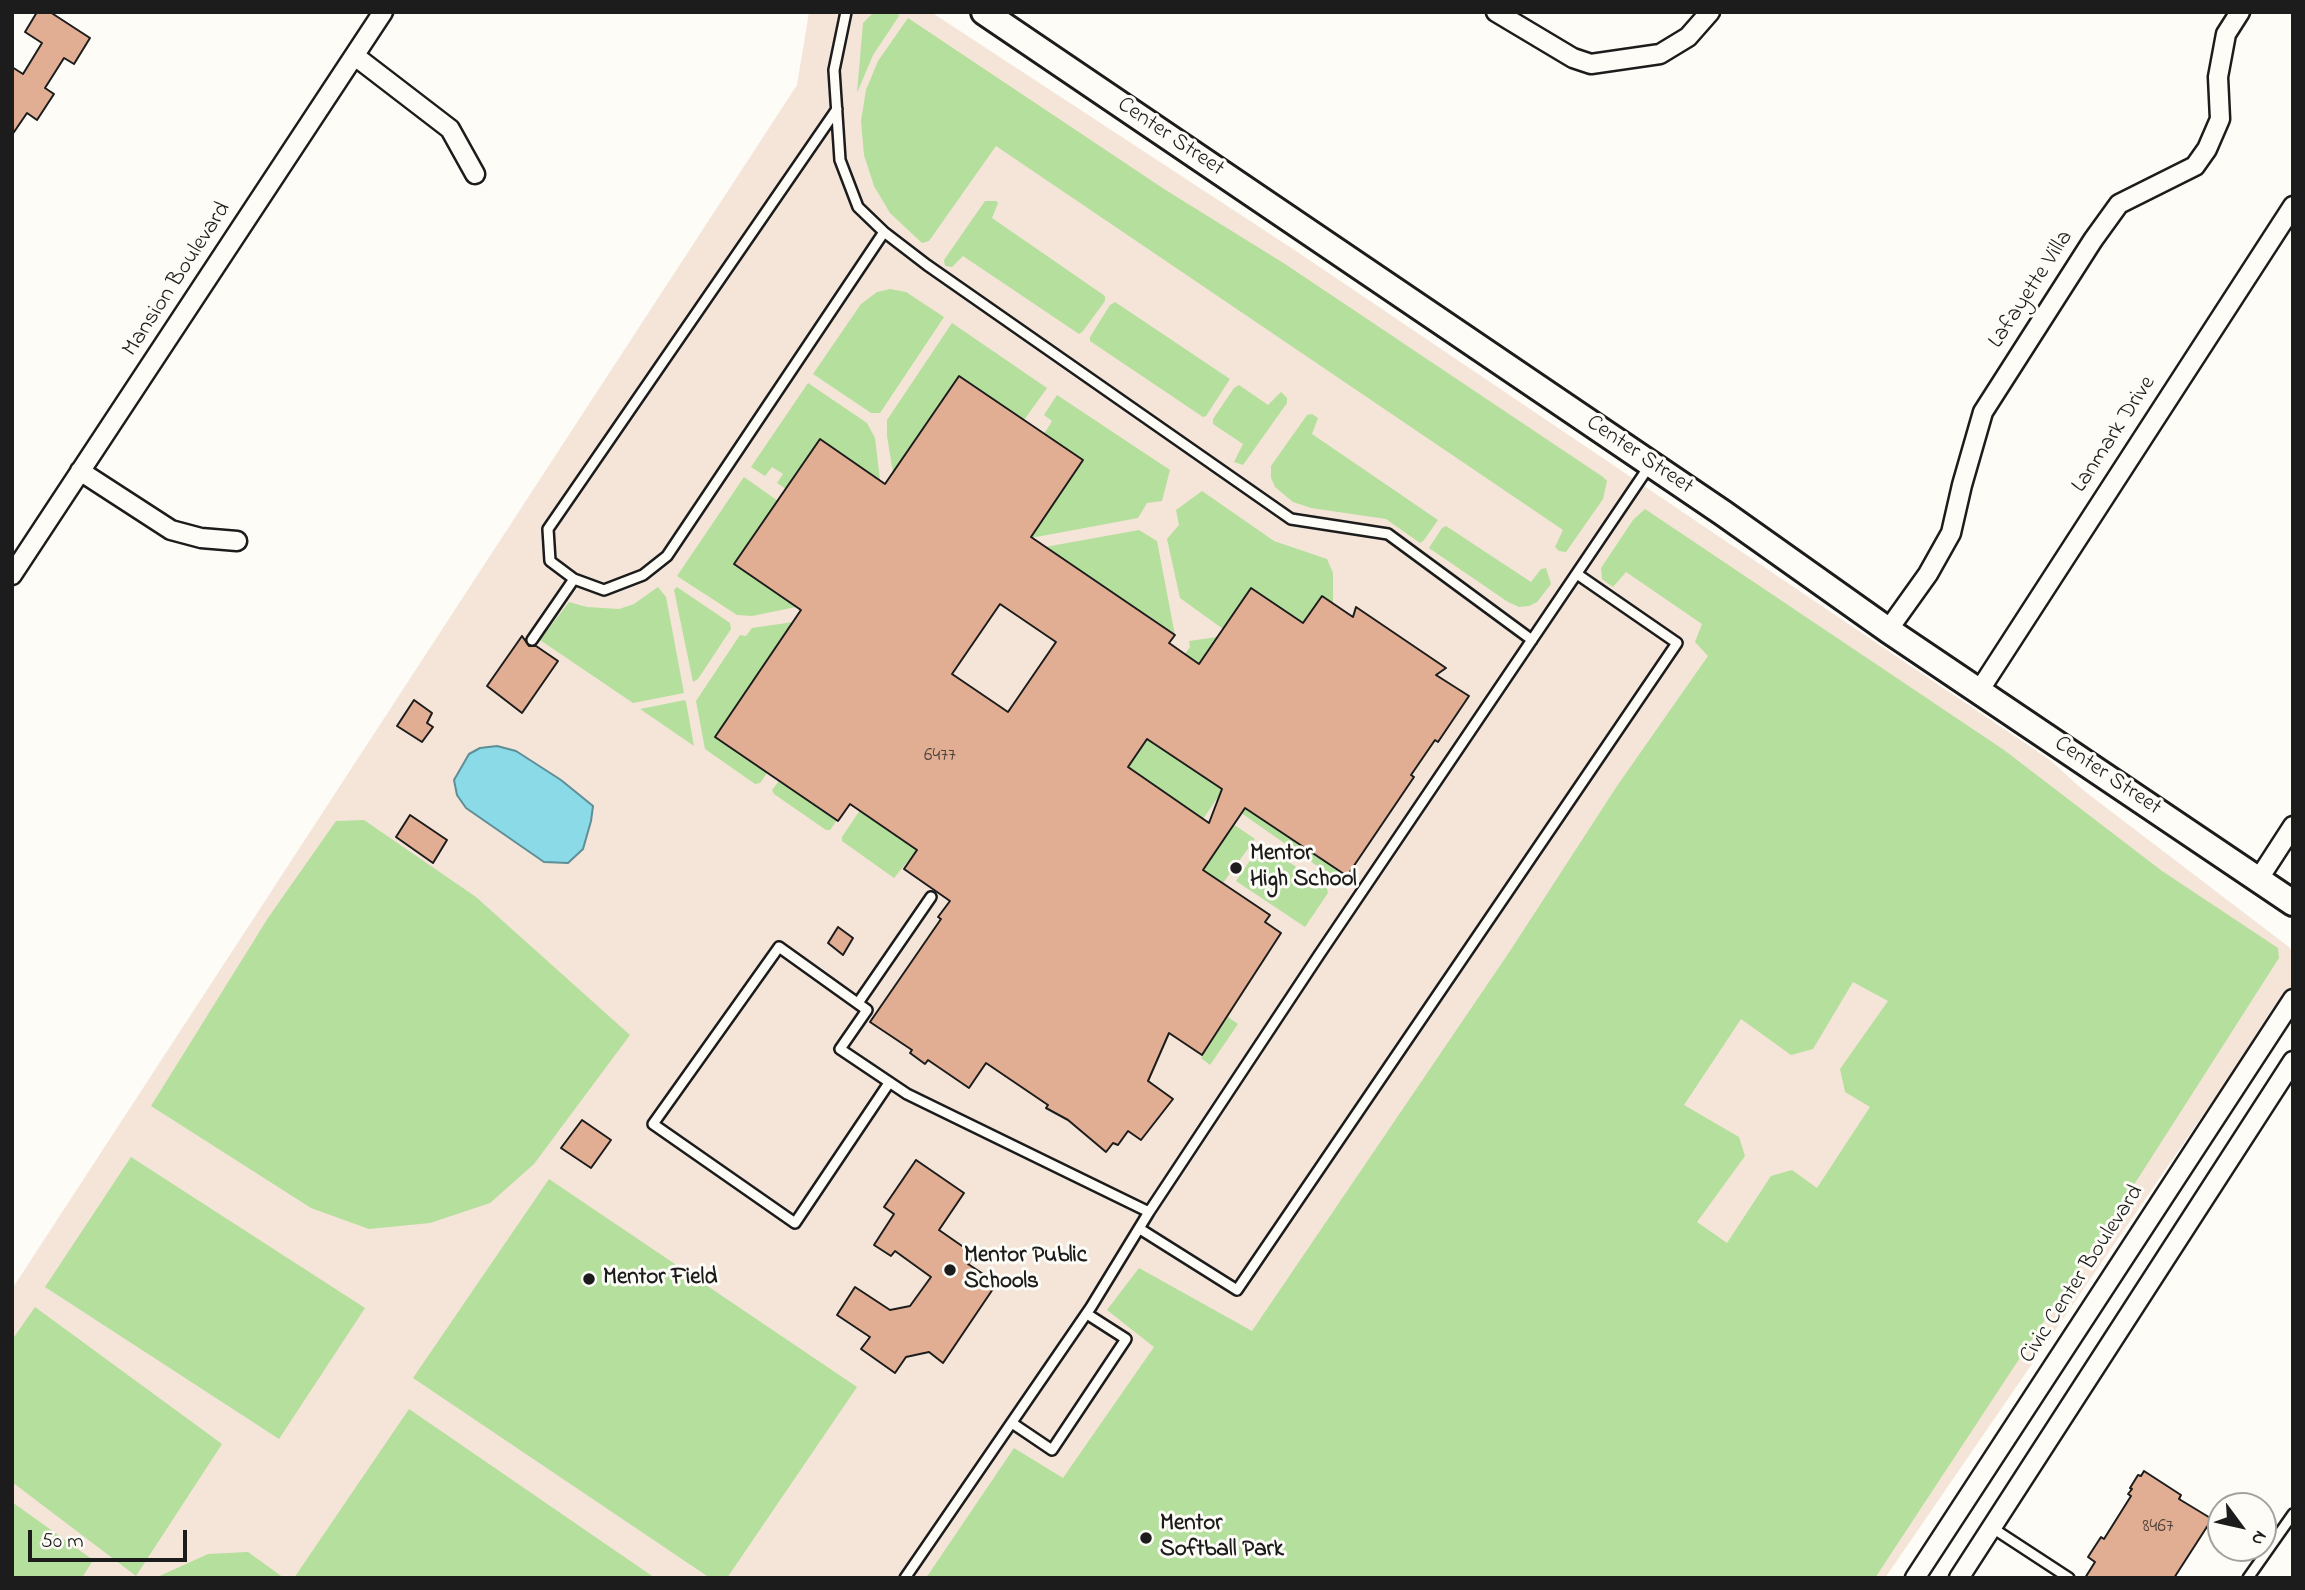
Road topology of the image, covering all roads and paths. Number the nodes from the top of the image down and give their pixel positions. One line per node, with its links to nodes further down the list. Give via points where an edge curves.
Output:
1 (383, 12): 7 (street, Mansion Boulevard)
2 (846, 12): 8 (lane, via 834,70)
3 (984, 12): 12 (main road, Center Street)
4 (1496, 12): 5 (street, via 1591,64 1660,54 1688,37)
5 (1710, 12)
6 (2240, 12): 18 (street, Lafayette Villa, via 2226,34 2218,77 2220,119 2207,149 2195,166 2119,204 2093,240 1983,412 1951,533)
7 (355, 55): 9 (street, via 450,129); 13 (street, Mansion Boulevard)
8 (837, 109): 11 (lane, via 840,160 854,197); 17 (lane, via 548,529 550,561)
9 (475, 174)
10 (2293, 206): 21 (street, Lanmark Drive)
11 (884, 232): 17 (lane, via 667,556 643,575 604,590); 20 (lane, via 1292,519 1388,534)
12 (1651, 464): 15 (lane); 18 (main road, Center Street)
13 (80, 471): 14 (street, via 170,530); 16 (street, Mansion Boulevard)
14 (237, 541)
15 (1577, 574): 20 (lane); 31 (lane, via 1678,642 1237,1290)
16 (12, 575)
17 (574, 579): 19 (lane)
18 (1888, 630): 21 (main road, Center Street)
19 (532, 640)
20 (1532, 640): 30 (lane)
21 (1979, 691): 23 (main road, Center Street)
22 (2293, 826): 23 (street)
23 (2258, 880): 25 (main road, Center Street)
24 (931, 897): 27 (lane)
25 (2293, 903)
26 (2293, 999): 37 (street, Civic Center Boulevard)
27 (858, 1003): 29 (lane, via 867,1010 840,1049); 29 (lane, via 779,947 653,1124 795,1223)
28 (2293, 1061): 35 (street)
29 (889, 1083): 30 (lane)
30 (1149, 1212): 31 (lane)
31 (1140, 1229): 32 (lane)
32 (1087, 1314): 33 (lane); 33 (lane, via 1126,1339 1052,1450)
33 (1012, 1423): 36 (lane)
34 (2293, 1514): 40 (lane)
35 (1991, 1527): 38 (street); 39 (lane)
36 (905, 1578)
37 (1915, 1578)
38 (1959, 1578)
39 (2069, 1578)
40 (2248, 1578)

